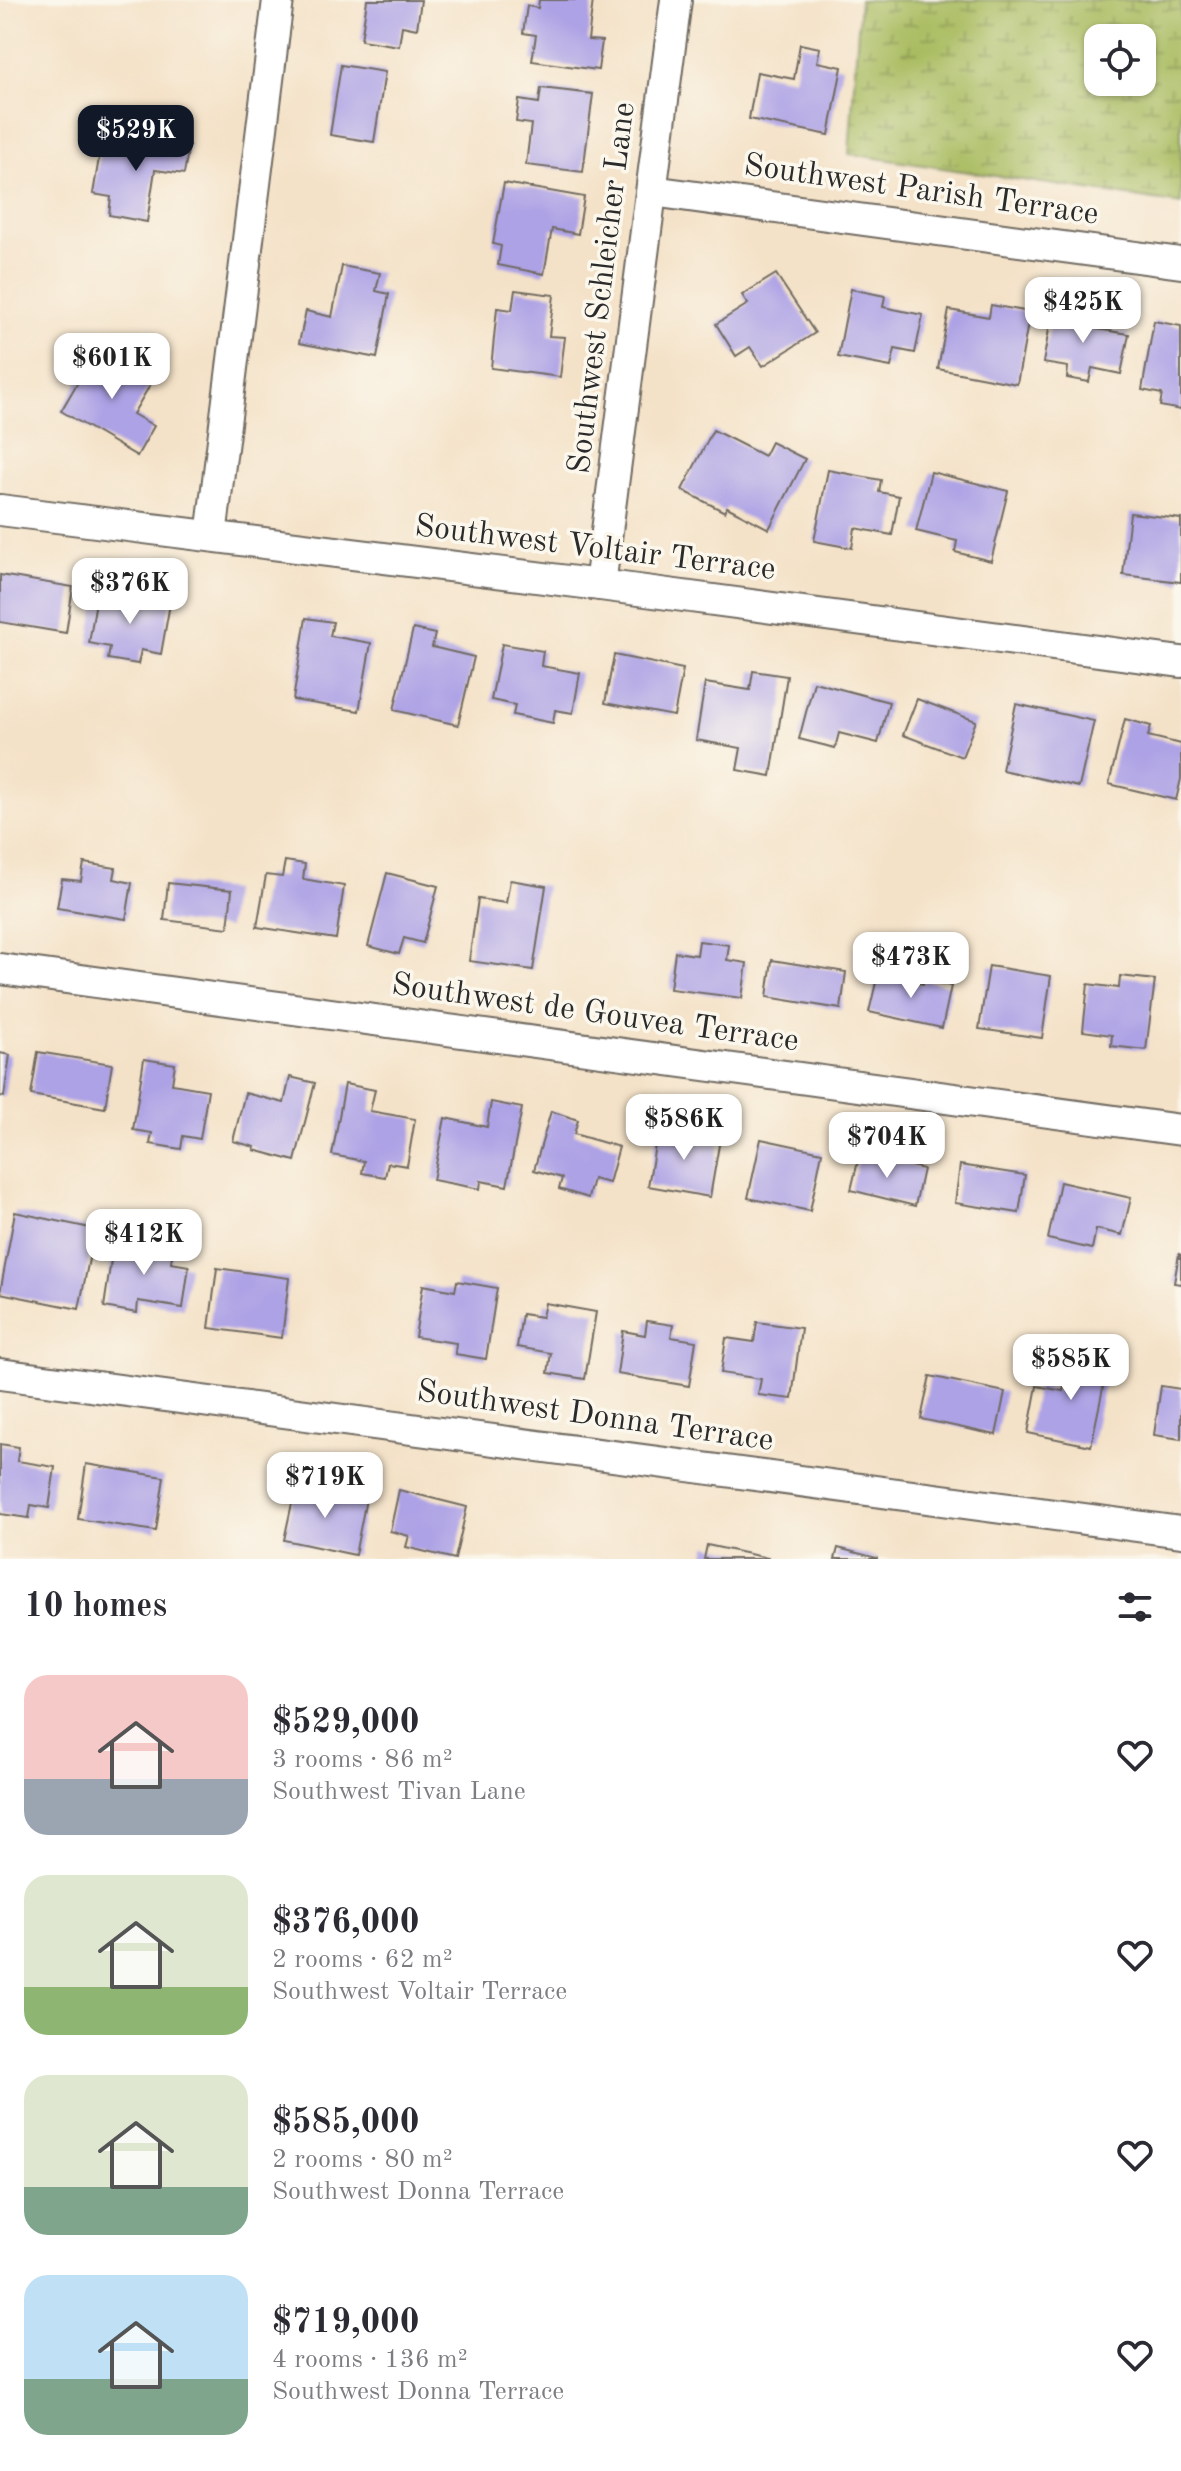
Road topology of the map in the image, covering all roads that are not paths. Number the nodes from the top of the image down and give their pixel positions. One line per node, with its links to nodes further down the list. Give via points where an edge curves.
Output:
1 (278, 0): 6 (street)
2 (676, 0): 3 (street, Southwest Schleicher Lane)
3 (652, 191): 4 (street, Southwest Parish Terrace); 7 (street, Southwest Schleicher Lane)
4 (1181, 263)
5 (0, 510): 6 (street, Southwest Voltair Terrace)
6 (211, 536): 7 (street, Southwest Voltair Terrace)
7 (600, 585): 8 (street, Southwest Voltair Terrace)
8 (1181, 662)
9 (0, 969): 10 (street, Southwest de Gouvea Terrace)
10 (1181, 1130)
11 (0, 1374): 12 (street, Southwest Donna Terrace)
12 (1181, 1532)

